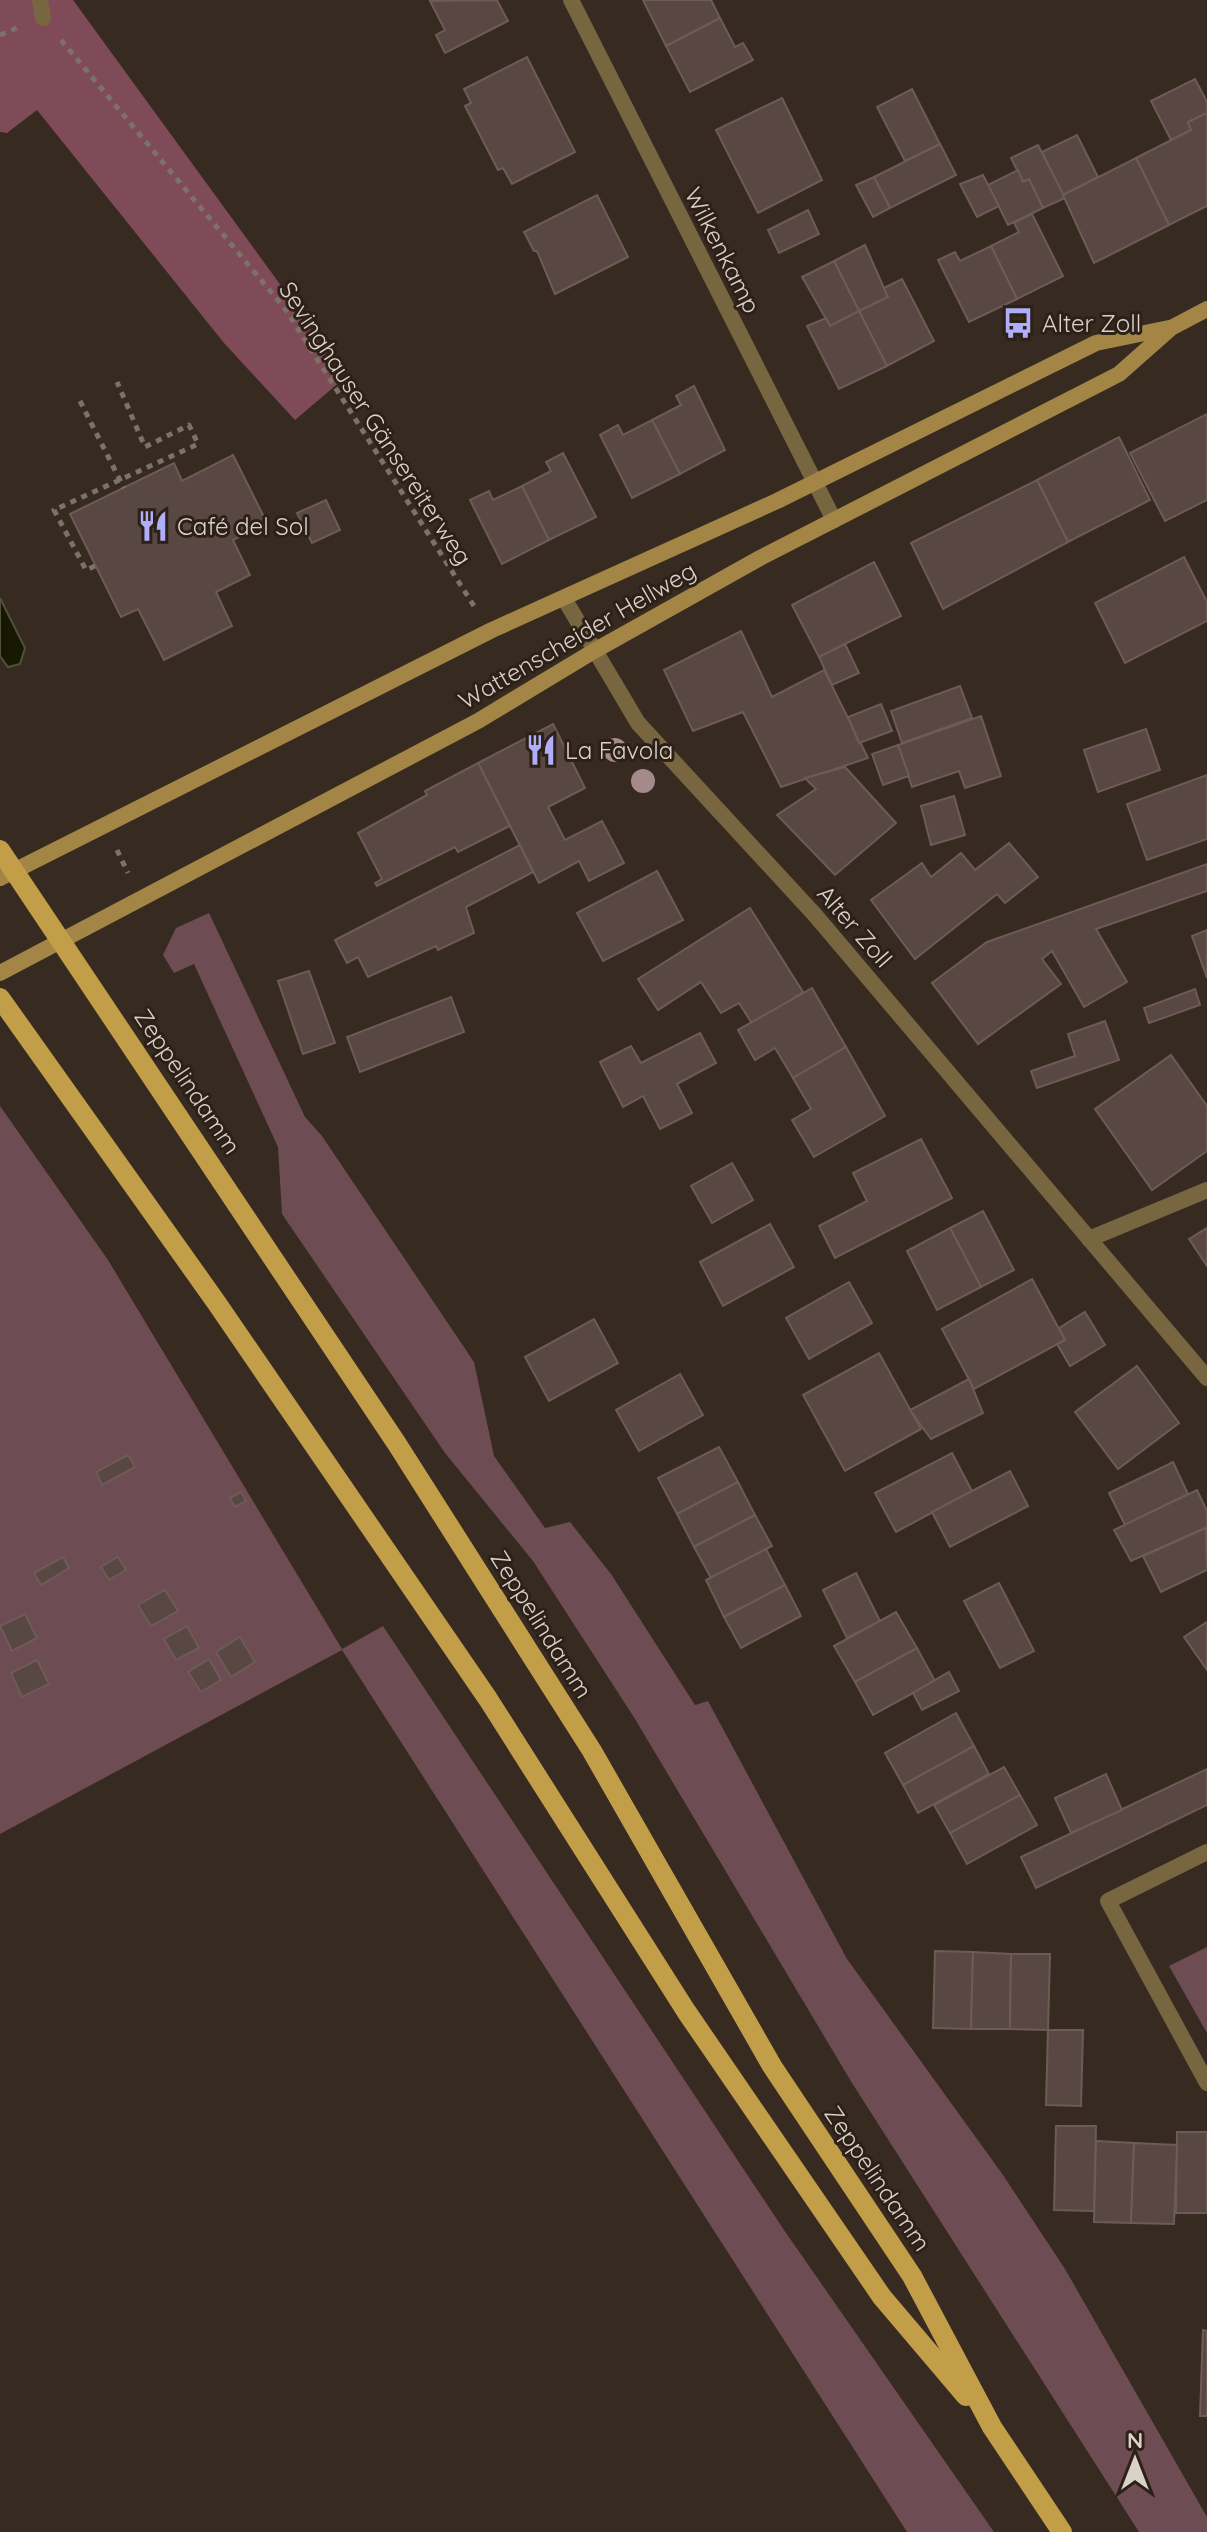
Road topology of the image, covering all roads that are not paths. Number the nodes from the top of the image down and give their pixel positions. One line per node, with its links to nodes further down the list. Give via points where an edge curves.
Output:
1 (40, 0): 3 (street)
2 (571, 0): 6 (street, Wilkenkamp)
3 (43, 18)
4 (1207, 309): 5 (main road, Wattenscheider Hellweg)
5 (1171, 328): 6 (main road, Wattenscheider Hellweg, via 1096,343); 7 (main road, Wattenscheider Hellweg, via 1119,374)
6 (815, 482): 7 (street, Wilkenkamp); 8 (main road, Wattenscheider Hellweg)
7 (834, 520): 9 (main road, Wattenscheider Hellweg)
8 (565, 600): 9 (street, Alter Zoll); 11 (main road, Wattenscheider Hellweg, via 492,630)
9 (594, 651): 12 (main road, Wattenscheider Hellweg, via 478,721); 16 (street, Alter Zoll, via 638,723 815,915)
10 (0, 850): 11 (main road, Zeppelindamm)
11 (7, 874): 12 (main road, Zeppelindamm)
12 (63, 940): 13 (main road, Wattenscheider Hellweg); 20 (main road, Zeppelindamm, via 397,1444 592,1751 772,2066 912,2276)
13 (0, 973)
14 (0, 998): 20 (main road, Zeppelindamm, via 488,1699 686,2011 882,2297)
15 (1207, 1190): 16 (street)
16 (1089, 1239): 17 (street, Alter Zoll)
17 (1207, 1378)
18 (1207, 1852): 19 (street, via 1108,1901)
19 (1207, 2083)
20 (992, 2427): 21 (main road, Zeppelindamm)
21 (1062, 2532)

